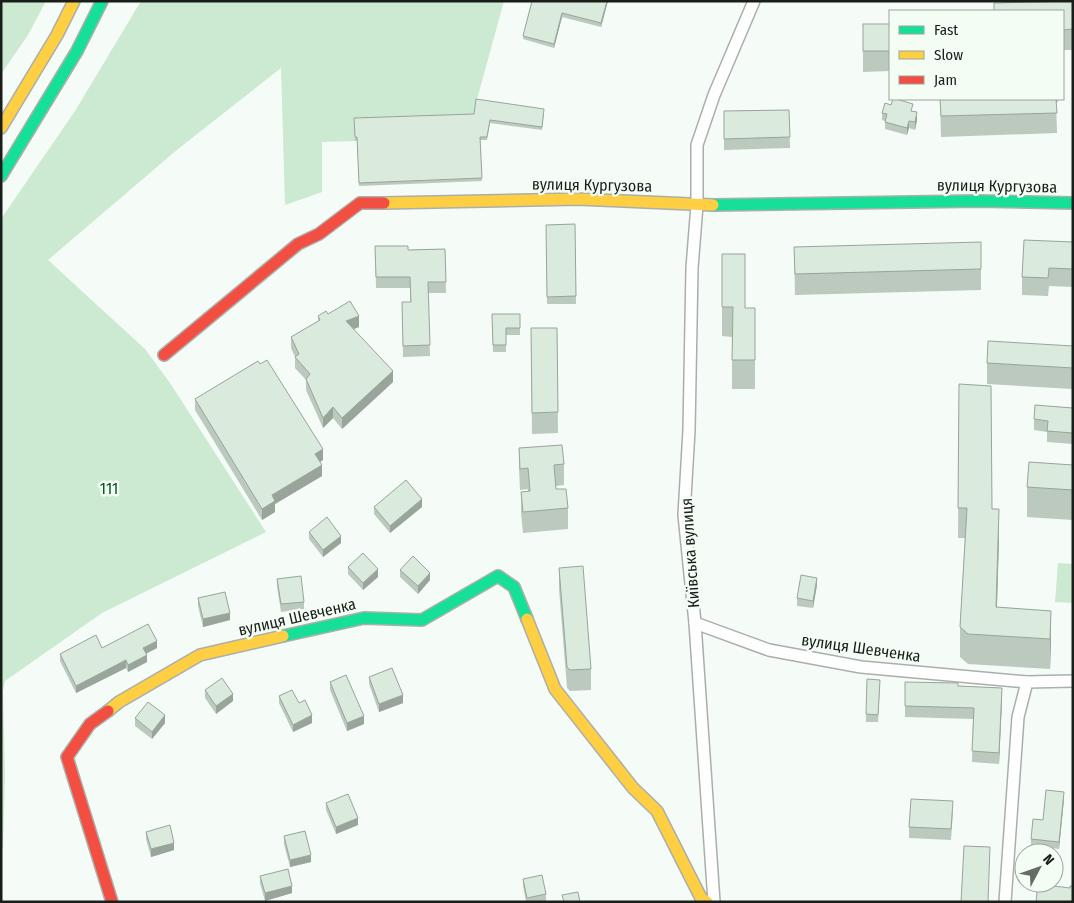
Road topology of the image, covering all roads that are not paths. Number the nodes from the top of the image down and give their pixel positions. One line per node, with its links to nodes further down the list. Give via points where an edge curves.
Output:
1 (74, 1): 4 (street)
2 (102, 1): 5 (street, via 77,51)
3 (754, 1): 7 (street, Київська вулиця, via 714,95 697,145)
4 (1, 128)
5 (1, 176)
6 (1073, 203): 7 (street, вулиця Кургузова, via 978,200)
7 (698, 205): 8 (street, вулиця Кургузова, via 578,199 360,203 319,234 298,244); 9 (street, Київська вулиця, via 692,268 684,515)
8 (164, 355)
9 (695, 623): 11 (street, вулиця Шевченка, via 769,650 861,667); 14 (street, Київська вулиця)
10 (1073, 681): 11 (street, вулиця Шевченка)
11 (1028, 682): 15 (street, via 1018,717)
12 (112, 902): 13 (street, вулиця Шевченка, via 68,757 90,724 118,702 200,655 364,618 422,620 498,576 514,587 555,689 633,788 657,811 701,898)
13 (707, 902)
14 (714, 902)
15 (1006, 902)

